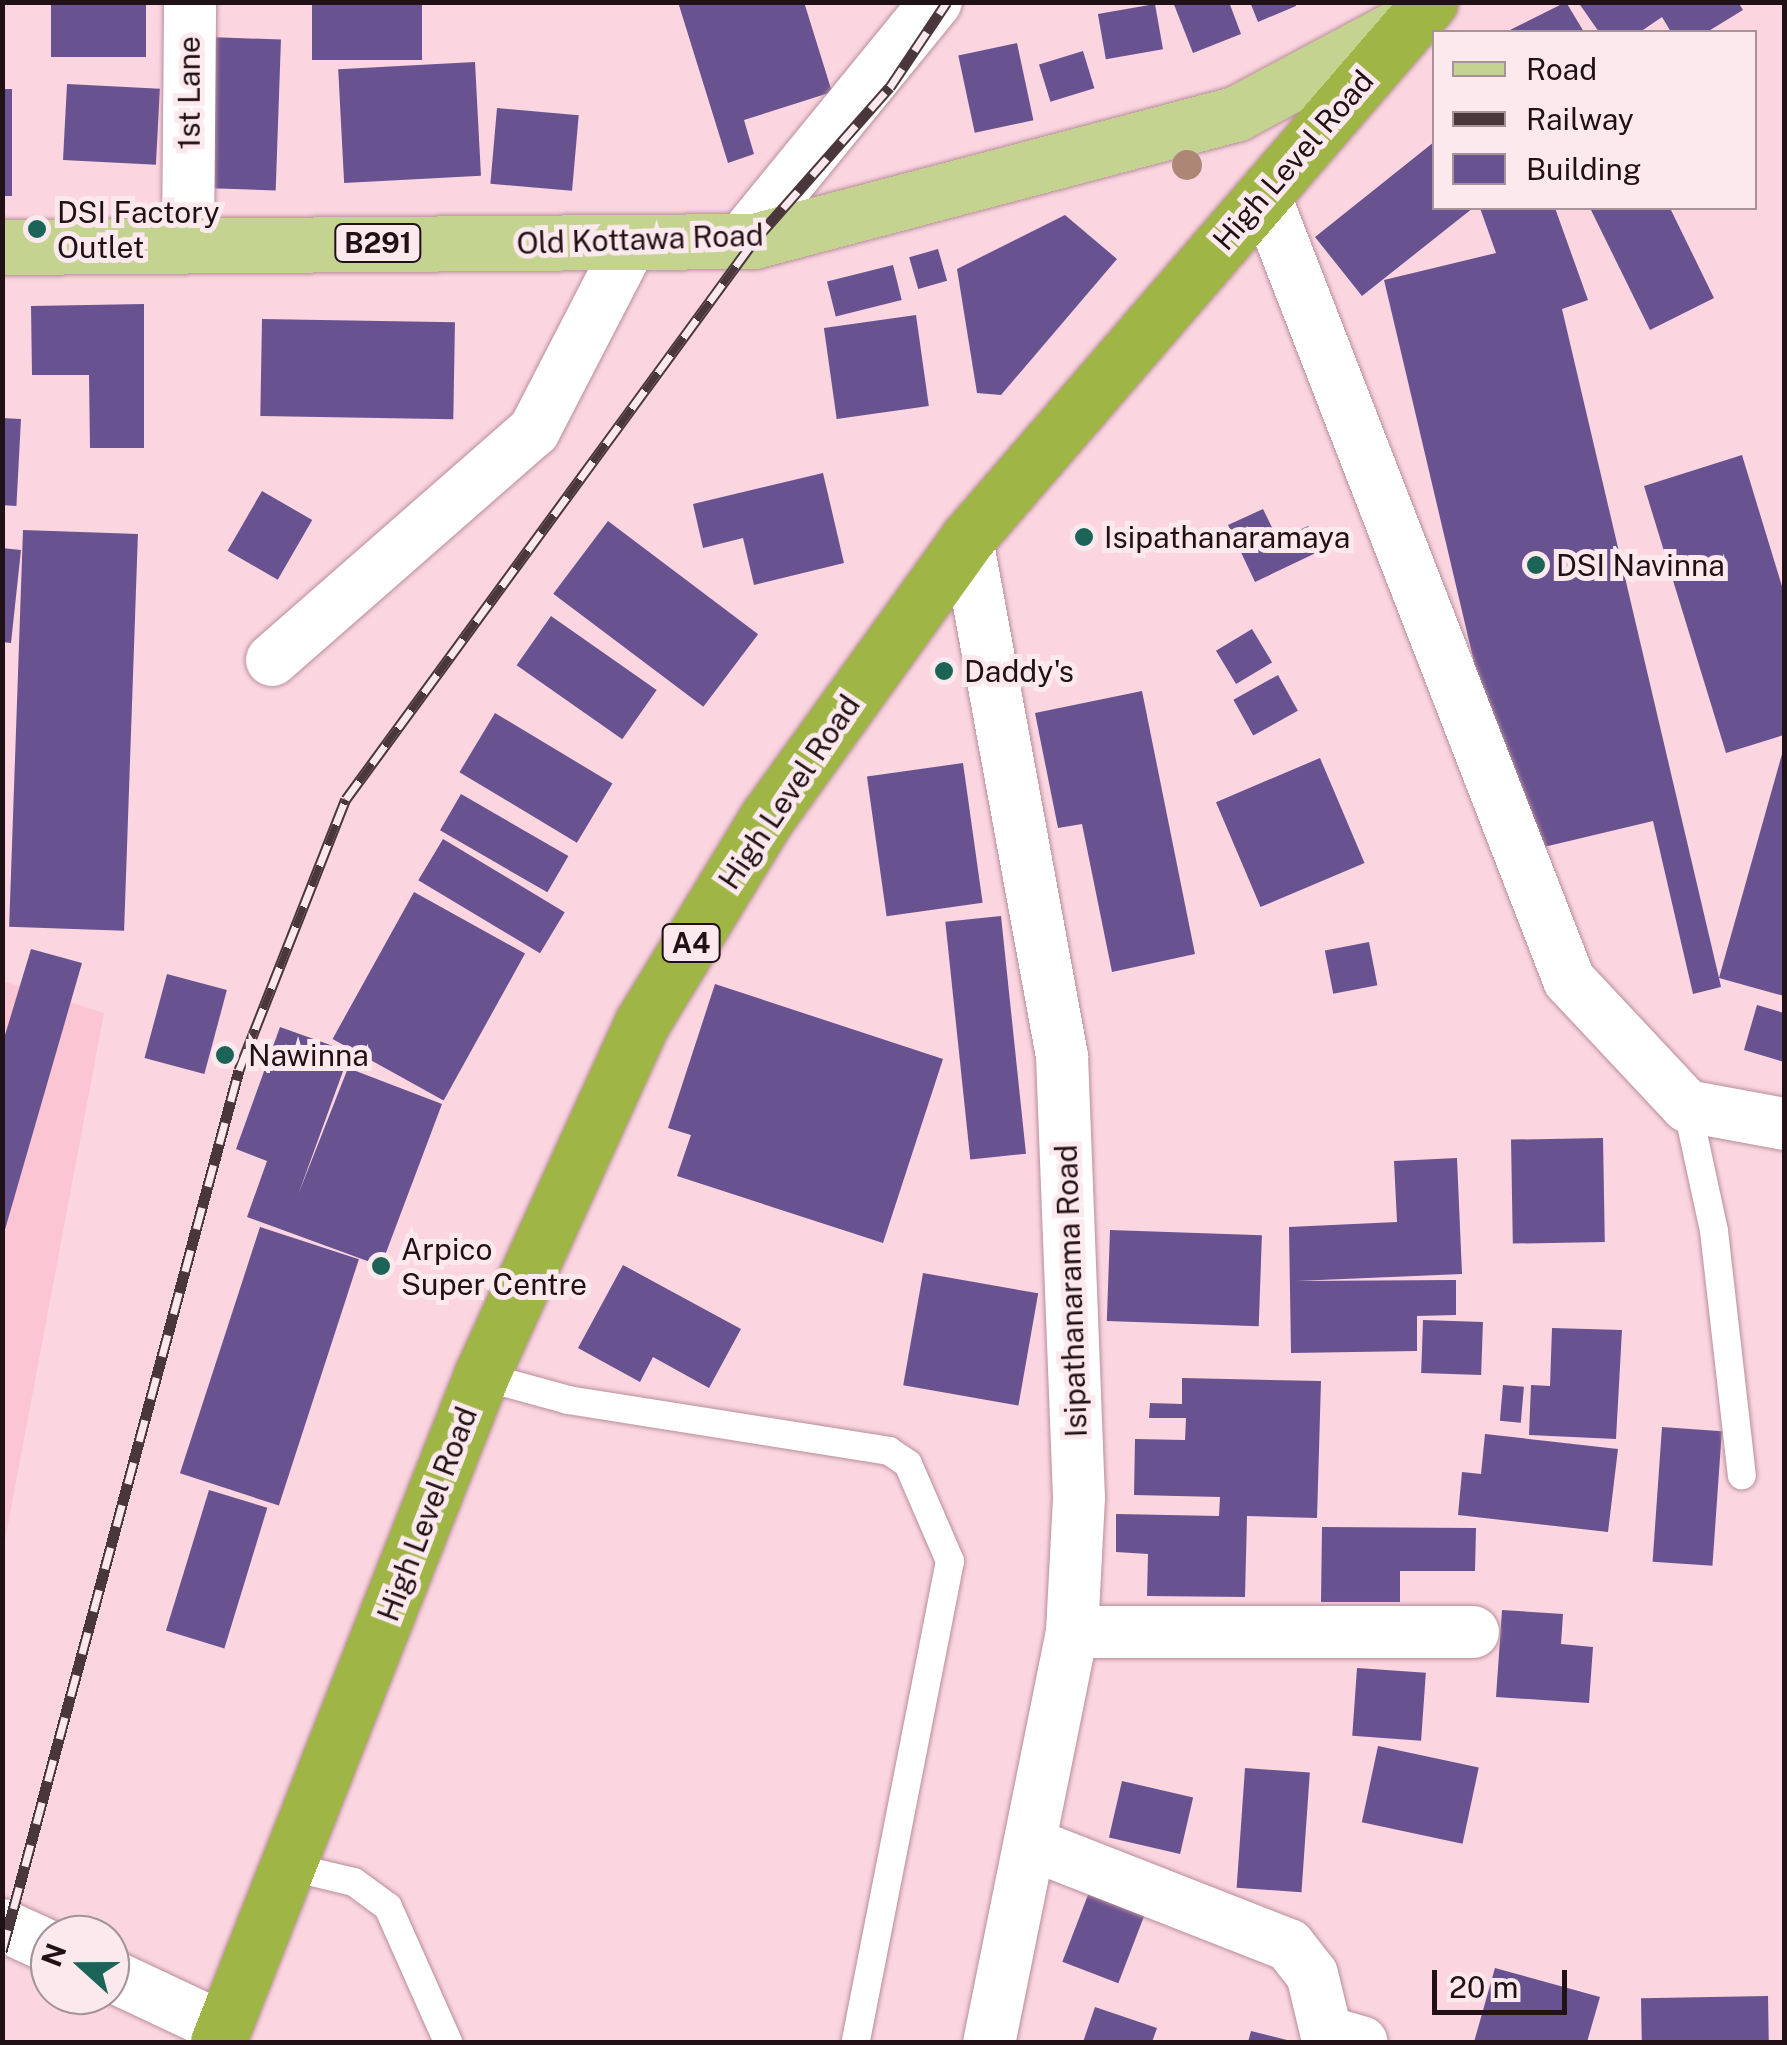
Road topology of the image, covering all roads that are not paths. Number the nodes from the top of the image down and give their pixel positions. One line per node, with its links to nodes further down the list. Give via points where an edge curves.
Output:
1 (190, 2): 7 (street, 1st Lane)
2 (936, 2): 5 (street)
3 (1424, 10): 4 (highway, High Level Road / A4); 5 (main road, Old Kottawa Road / B291, via 1237,114)
4 (1264, 194): 9 (highway, High Level Road / A4); 11 (street, via 1569,980)
5 (741, 241): 6 (main road, Old Kottawa Road / B291)
6 (631, 243): 7 (main road, Old Kottawa Road / B291); 10 (street, via 534,432)
7 (188, 244): 8 (main road, Old Kottawa Road / B291)
8 (2, 247)
9 (966, 539): 13 (highway, High Level Road / A4, via 766,819 642,1023); 15 (street, Isipathanarama Road, via 1062,1056 1079,1498)
10 (272, 660)
11 (1687, 1106): 12 (street); 14 (lane, via 1714,1232)
12 (1784, 1124)
13 (481, 1376): 18 (highway, High Level Road / A4); 24 (lane, via 568,1400 889,1451 908,1464 950,1561)
14 (1742, 1476)
15 (1072, 1632): 16 (street); 17 (street, Isipathanarama Road)
16 (1473, 1632)
17 (1036, 1846): 25 (street, Isipathanarama Road); 26 (street, via 1289,1944 1312,1974 1326,2032)
18 (291, 1867): 22 (highway, High Level Road / A4); 23 (lane, via 354,1882 388,1907)
19 (2, 1925): 20 (street)
20 (30, 1938)
21 (130, 1987): 22 (street)
22 (222, 2036)
23 (448, 2042)
24 (856, 2042)
25 (990, 2042)
26 (1362, 2042)

